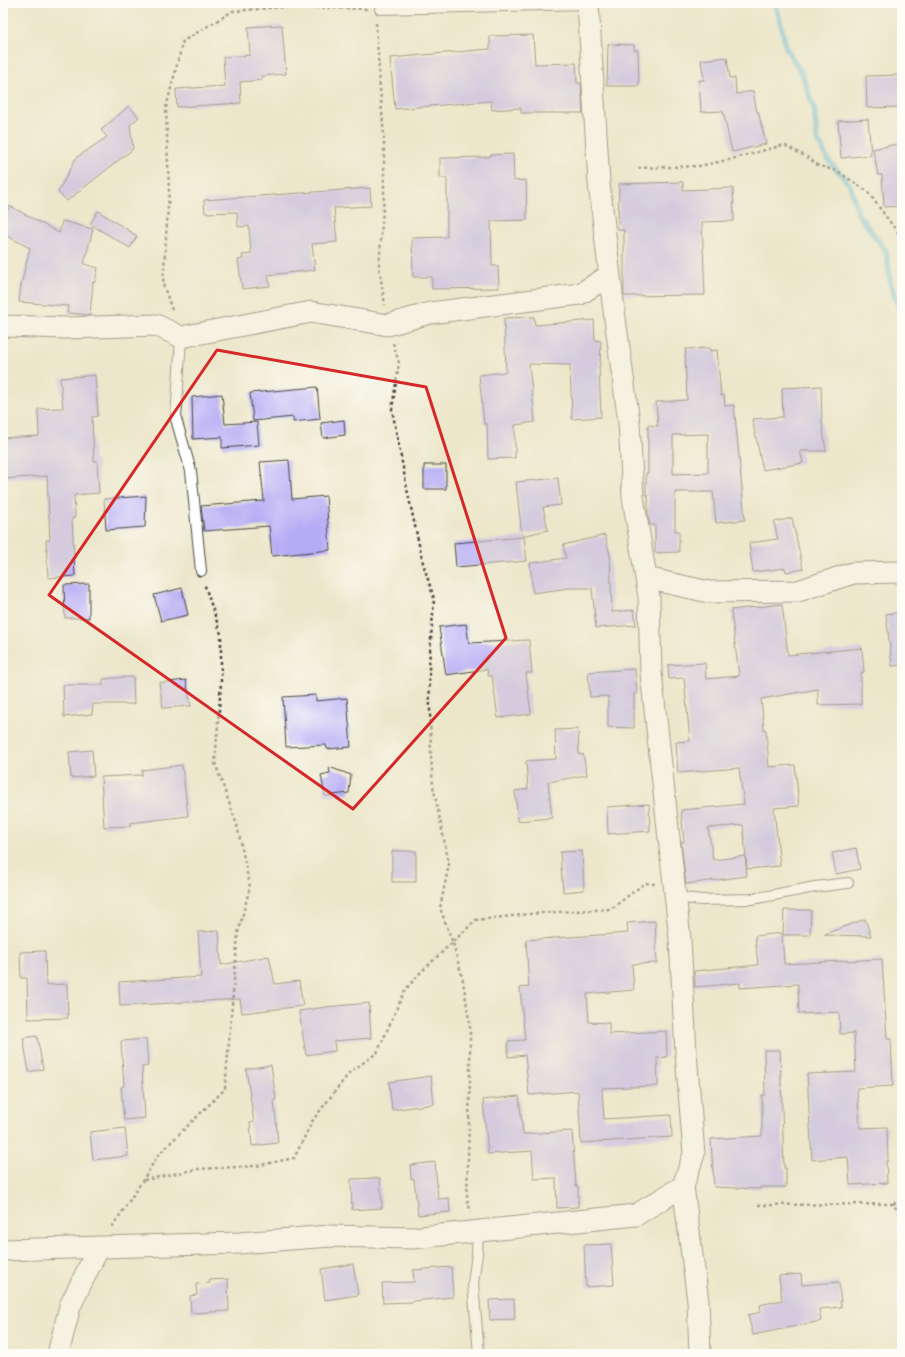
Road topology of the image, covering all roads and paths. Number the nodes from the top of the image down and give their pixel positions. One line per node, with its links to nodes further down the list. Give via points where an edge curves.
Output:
1 (588, 4): 2 (lane); 5 (street, via 599,183)
2 (380, 9): 6 (path, via 376,23 384,136 384,194 379,267); 8 (path, via 285,7 233,11 183,41 166,108 168,192 163,284)
3 (638, 168): 4 (path, via 699,166 784,145 819,166 838,171 867,191)
4 (902, 238)
5 (610, 275): 6 (street, via 580,294 430,313); 11 (street, via 629,422 633,497)
6 (388, 325): 8 (street, via 311,312); 14 (path, via 399,363 392,409 423,563 434,599 429,665 431,755 433,786 449,864 440,908)
7 (3, 326): 8 (street, via 67,328 156,325)
8 (180, 337): 9 (lane, via 176,419 191,471)
9 (200, 571): 15 (path, via 221,634 221,683 215,763 237,825 250,887 238,933 225,1089 158,1155)
10 (902, 572): 11 (street, via 853,573 798,591 709,592)
11 (646, 578): 13 (street, via 649,597 651,674)
12 (848, 883): 13 (lane, via 752,899 702,900)
13 (675, 892): 14 (path, via 645,883 611,909 476,920); 16 (street, via 694,1154)
14 (453, 943): 15 (path, via 405,990 378,1053 350,1072 313,1120 294,1158 256,1166 198,1169); 21 (path, via 463,981 470,1026 467,1199)
15 (143, 1180): 22 (path)
16 (683, 1186): 21 (street, via 636,1215); 26 (street, via 698,1300)
17 (902, 1198): 18 (path)
18 (893, 1204): 19 (path); 20 (path)
19 (758, 1205)
20 (902, 1216)
21 (478, 1231): 22 (street, via 412,1238 330,1236 239,1243); 25 (lane, via 473,1284)
22 (99, 1248): 23 (street); 24 (street, via 70,1306)
23 (3, 1250)
24 (58, 1354)
25 (479, 1354)
26 (700, 1354)

